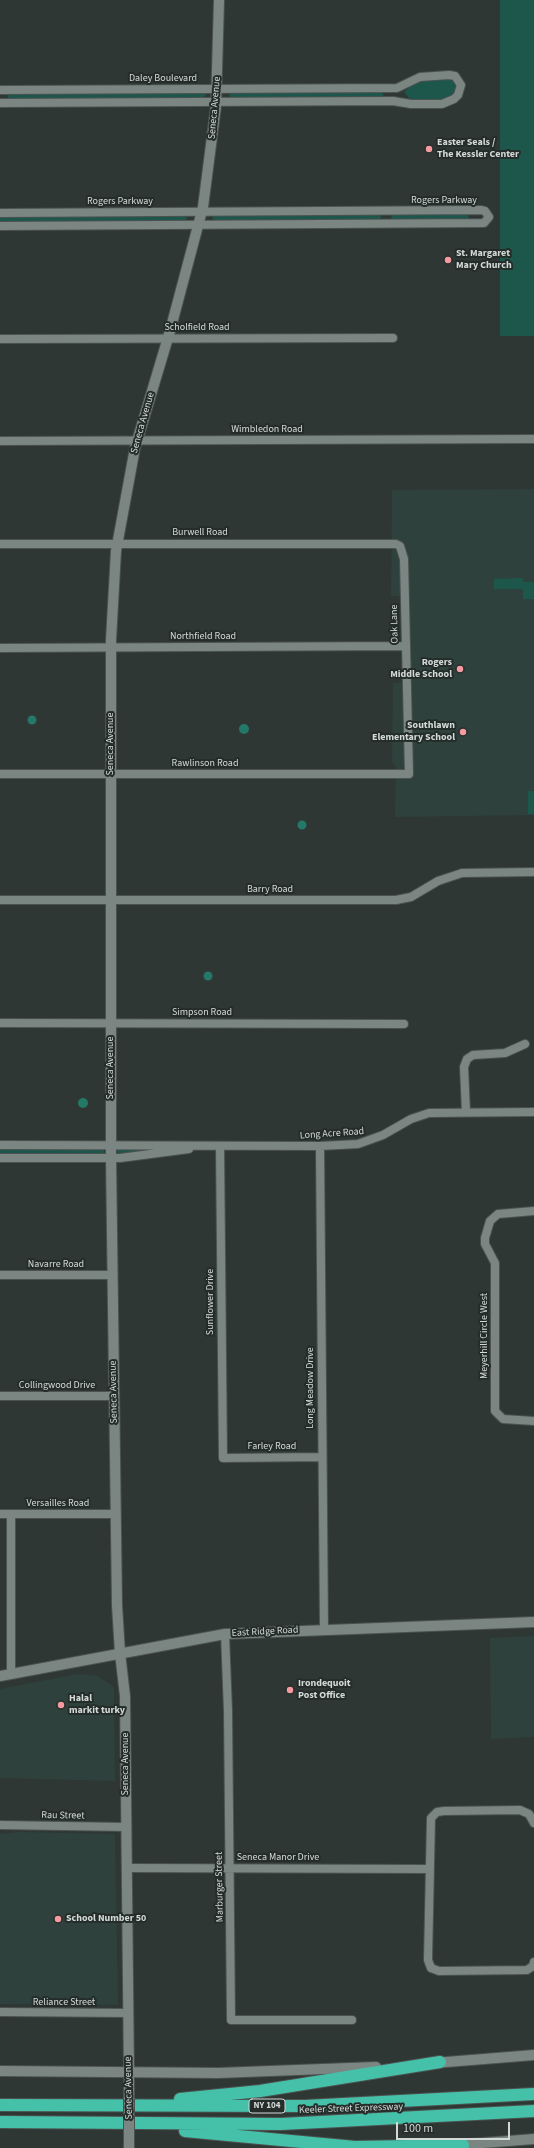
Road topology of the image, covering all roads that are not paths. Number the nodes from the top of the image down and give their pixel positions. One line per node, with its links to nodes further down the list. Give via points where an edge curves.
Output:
1 (219, 0): 3 (main road, Seneca Avenue)
2 (394, 88): 3 (street, Daley Boulevard); 5 (street); 5 (street, Daley Boulevard, via 400,88 424,76 455,76 460,85 458,95 442,104)
3 (218, 89): 4 (street, Daley Boulevard); 6 (main road, Seneca Avenue)
4 (2, 90): 7 (street, Daley Boulevard)
5 (393, 101): 6 (street, Daley Boulevard)
6 (217, 102): 7 (street, Daley Boulevard); 8 (main road, Seneca Avenue)
7 (2, 103)
8 (202, 212): 9 (street, Rogers Parkway); 10 (main road, Seneca Avenue); 10 (street, Rogers Parkway, via 481,210 489,217 484,223)
9 (0, 213)
10 (199, 225): 11 (street, Rogers Parkway); 12 (main road, Seneca Avenue)
11 (0, 226)
12 (168, 338): 13 (street, Scholfield Road); 14 (street, Scholfield Road); 16 (main road, Seneca Avenue)
13 (393, 338)
14 (0, 339)
15 (534, 439): 16 (street, Wimbledon Road)
16 (136, 440): 17 (street, Wimbledon Road); 18 (main road, Seneca Avenue)
17 (0, 441)
18 (118, 543): 19 (street, Burwell Road); 20 (street, Burwell Road, via 390,542); 23 (main road, Seneca Avenue)
19 (0, 544)
20 (400, 546): 21 (street, Oak Lane, via 404,559)
21 (405, 646): 23 (street, Northfield Road); 26 (street, Oak Lane)
22 (0, 648): 23 (street, Northfield Road)
23 (111, 648): 25 (main road, Seneca Avenue)
24 (0, 774): 25 (street, Rawlinson Road)
25 (111, 774): 26 (street, Rawlinson Road); 29 (main road, Seneca Avenue)
26 (409, 774)
27 (534, 872): 29 (street, Barry Road, via 462,874 438,881 411,897 396,900)
28 (0, 900): 29 (street, Barry Road)
29 (110, 900): 31 (main road, Seneca Avenue)
30 (0, 1023): 31 (street, Simpson Road)
31 (111, 1023): 32 (street, Simpson Road); 39 (main road, Seneca Avenue)
32 (404, 1024)
33 (526, 1044): 34 (street, via 505,1054 473,1055 467,1059 464,1067)
34 (466, 1112): 35 (street, Long Acre Road); 38 (street, Long Acre Road, via 419,1116 371,1141)
35 (534, 1112)
36 (0, 1145): 39 (street, Long Acre Road)
37 (220, 1146): 38 (street, Long Acre Road); 39 (street, Long Acre Road); 39 (street, Long Acre Road); 48 (street, Sunflower Drive)
38 (320, 1146): 47 (street, Long Meadow Drive)
39 (111, 1152): 40 (street, Long Acre Road); 43 (main road, Seneca Avenue)
40 (0, 1158)
41 (534, 1211): 46 (street, Meyerhill Circle West, via 503,1212 490,1221 485,1238 485,1244 495,1264 495,1411 503,1419)
42 (0, 1275): 43 (street, Navarre Road)
43 (113, 1275): 45 (main road, Seneca Avenue)
44 (0, 1396): 45 (street, Collingwood Drive)
45 (114, 1396): 51 (main road, Seneca Avenue)
46 (534, 1421)
47 (322, 1457): 48 (street, Farley Road); 53 (street, Long Meadow Drive)
48 (222, 1458)
49 (0, 1514): 50 (street, Versailles Road)
50 (11, 1514): 51 (street, Versailles Road); 56 (street)
51 (116, 1514): 55 (main road, Seneca Avenue)
52 (534, 1622): 53 (main road, East Ridge Road)
53 (324, 1629): 54 (main road, East Ridge Road)
54 (225, 1634): 55 (main road, East Ridge Road); 62 (street, Marburger Street)
55 (120, 1653): 56 (main road, East Ridge Road); 60 (main road, Seneca Avenue, via 125,1696)
56 (11, 1674): 57 (main road, East Ridge Road)
57 (0, 1676)
58 (534, 1823): 63 (street, via 529,1814 520,1810 437,1812 430,1821)
59 (0, 1825): 60 (street, Rau Street)
60 (126, 1827): 61 (main road, Seneca Avenue)
61 (127, 1868): 62 (street, Seneca Manor Drive); 66 (main road, Seneca Avenue)
62 (230, 1868): 63 (street, Seneca Manor Drive); 67 (street, Marburger Street, via 231,2020)
63 (429, 1869): 64 (street, via 428,1960 431,1968 439,1971 527,1970)
64 (534, 1962)
65 (0, 2012): 66 (street, Reliance Street)
66 (128, 2013): 71 (main road, Seneca Avenue)
67 (352, 2020)
68 (534, 2055): 69 (main road)
69 (440, 2062): 71 (main road, via 274,2072); 74 (highway, via 230,2095)
70 (0, 2071): 71 (main road)
71 (129, 2076): 80 (main road, Seneca Avenue, bridge)
72 (534, 2094): 74 (highway, Keeler Street Expressway / NY 104, via 305,2106)
73 (0, 2105): 74 (highway, Keeler Street Expressway / NY 104)
74 (69, 2106)
75 (534, 2111): 77 (highway, Keeler Street Expressway / NY 104, via 311,2123)
76 (0, 2122): 77 (highway, Keeler Street Expressway / NY 104)
77 (72, 2123): 79 (highway, via 355,2147)
78 (534, 2139): 79 (main road)
79 (463, 2145): 81 (main road)
80 (130, 2148)
81 (425, 2148)

